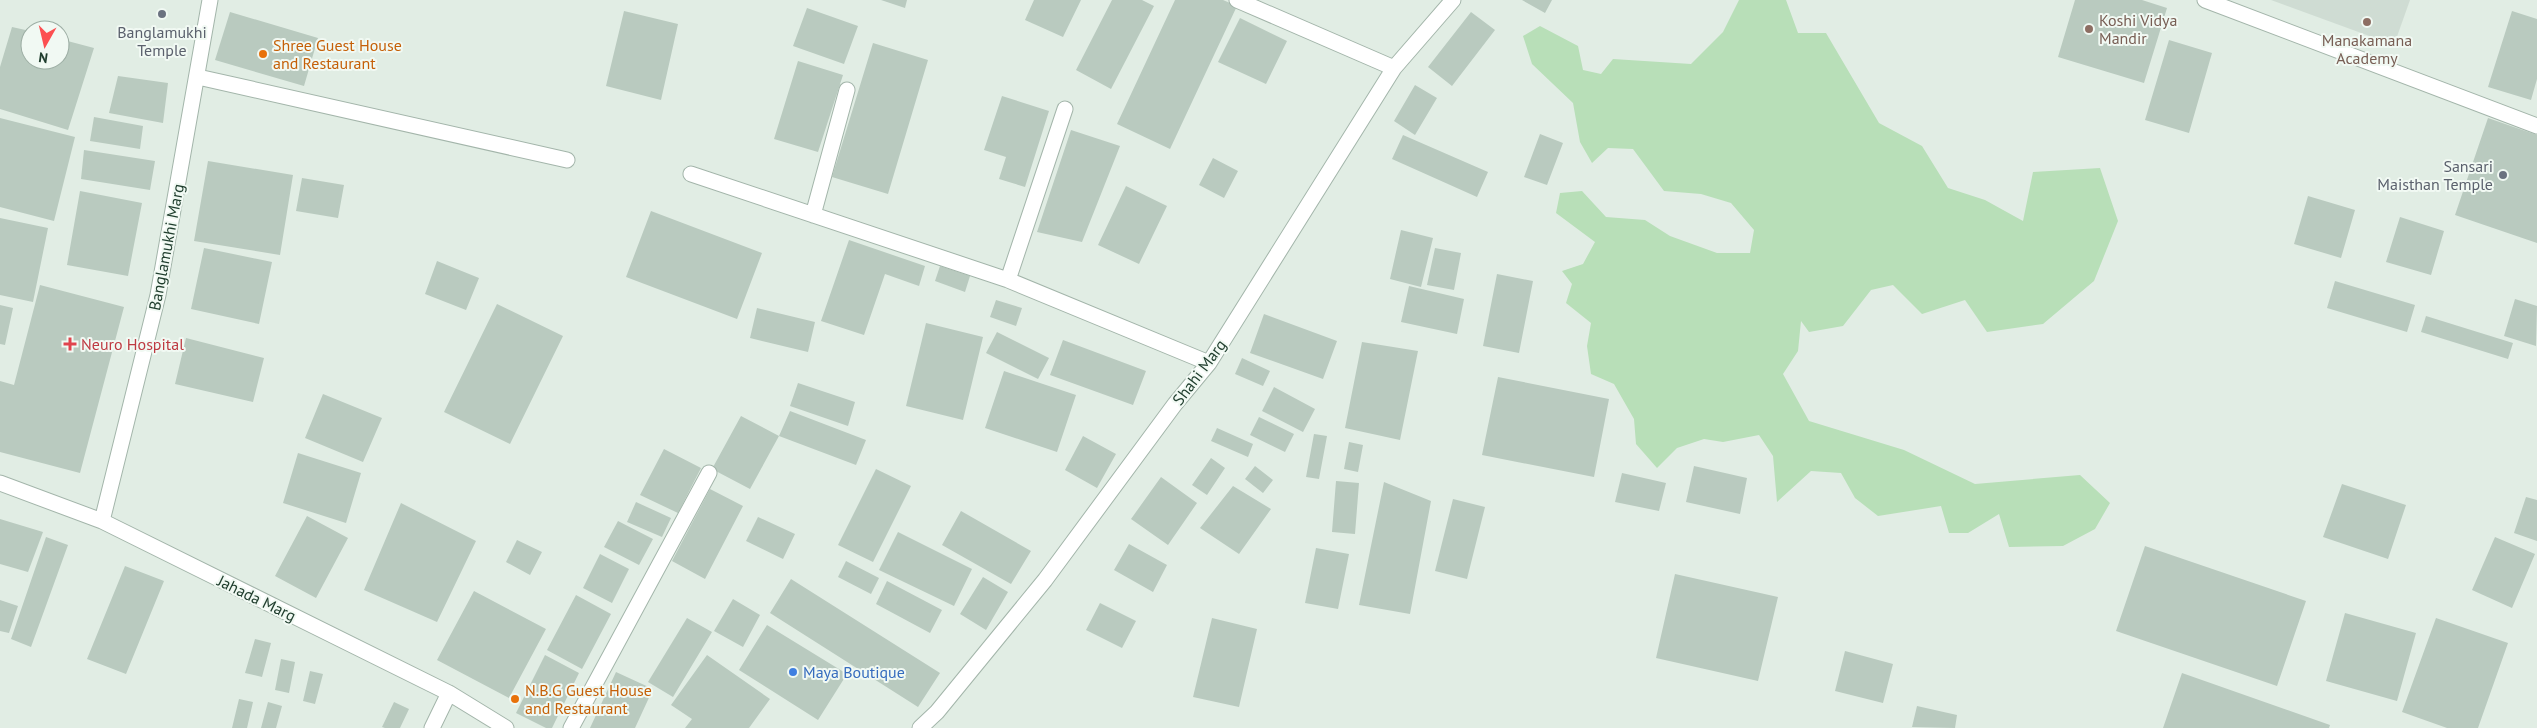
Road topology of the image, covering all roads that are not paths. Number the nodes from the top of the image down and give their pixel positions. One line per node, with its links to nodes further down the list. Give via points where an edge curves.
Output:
1 (210, 0): 6 (street, Banglamukhi Marg)
2 (1237, 0): 5 (street)
3 (1453, 0): 5 (street, Shahi Marg)
4 (2205, 0): 9 (street)
5 (1394, 68): 14 (street, Shahi Marg)
6 (198, 77): 10 (street); 17 (street, Banglamukhi Marg, via 158,295)
7 (847, 90): 12 (street)
8 (1065, 109): 13 (street)
9 (2537, 126)
10 (567, 160)
11 (691, 174): 12 (street)
12 (812, 215): 13 (street)
13 (1008, 280): 14 (street)
14 (1209, 363): 22 (street, Shahi Marg, via 1045,580 937,712)
15 (709, 473): 21 (street)
16 (0, 483): 17 (street, Jahada Marg)
17 (102, 521): 18 (street, Jahada Marg)
18 (449, 693): 19 (street); 20 (street, Jahada Marg)
19 (432, 728)
20 (506, 728)
21 (571, 728)
22 (920, 728)

